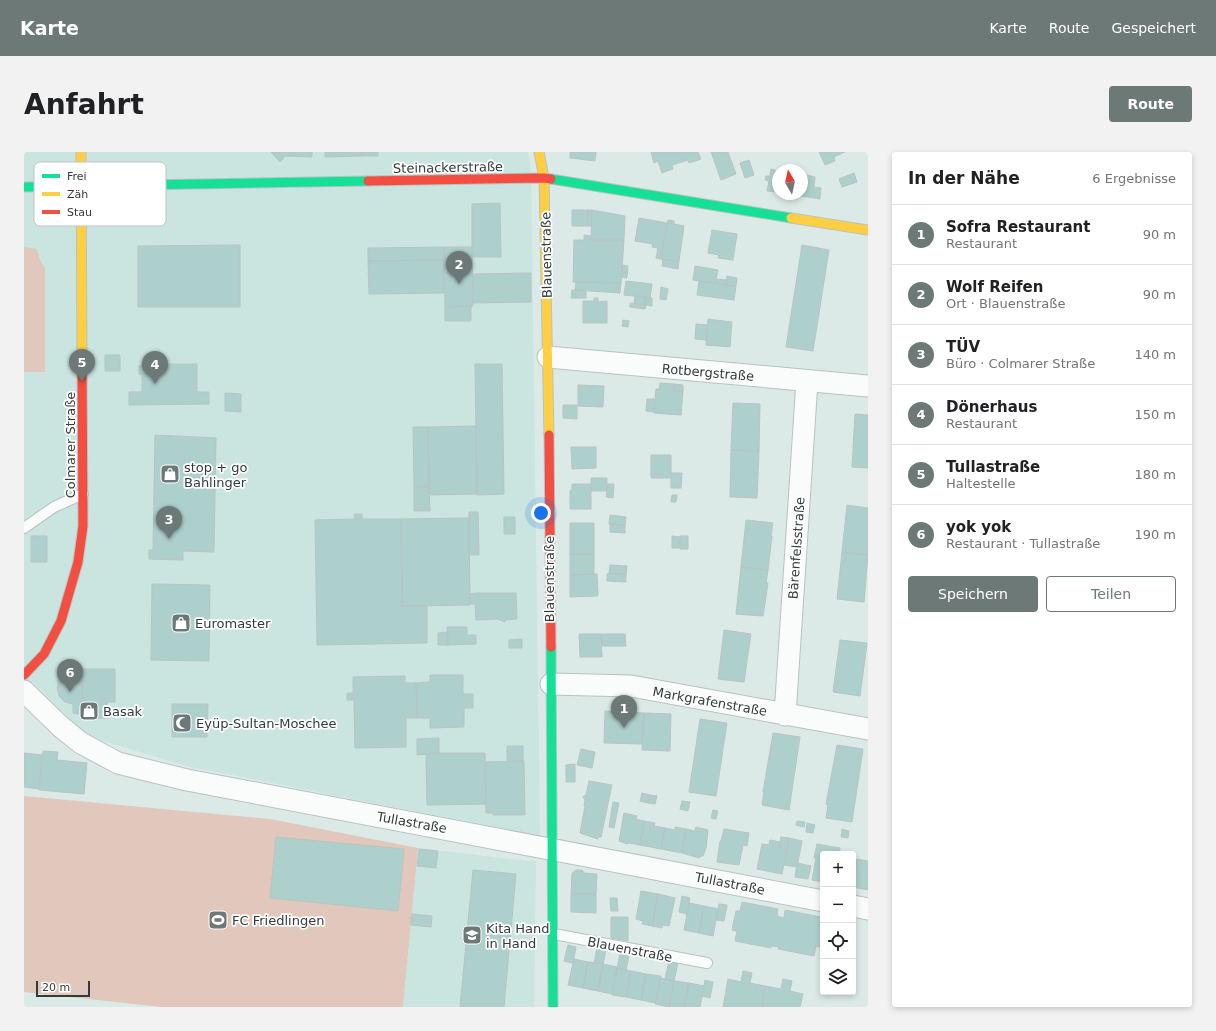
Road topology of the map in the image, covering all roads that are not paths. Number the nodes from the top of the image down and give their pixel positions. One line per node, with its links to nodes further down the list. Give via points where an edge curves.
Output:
1 (81, 152): 3 (street, Colmarer Straße)
2 (539, 152): 4 (street, Blauenstraße)
3 (81, 162)
4 (544, 178): 5 (street, Steinackerstraße); 9 (street, Steinackerstraße); 10 (street, Blauenstraße)
5 (166, 185)
6 (24, 187): 7 (street, Steinackerstraße)
7 (34, 187)
8 (80, 226): 13 (street, Colmarer Straße)
9 (868, 230)
10 (548, 357): 11 (street, Rotbergstraße); 16 (street, Blauenstraße)
11 (807, 381): 12 (street, Rotbergstraße); 18 (street, Bärenfelsstraße)
12 (868, 386)
13 (83, 494): 14 (lane, via 54,507); 15 (street, Colmarer Straße, via 83,526 70,594 61,620 44,654)
14 (28, 525)
15 (24, 675)
16 (551, 684): 18 (street, Markgrafenstraße, via 631,686); 20 (street, Blauenstraße)
17 (24, 691): 20 (street, Tullastraße, via 81,743 118,763 187,780)
18 (785, 715): 19 (street, Markgrafenstraße)
19 (868, 729)
20 (553, 848): 21 (street, Tullastraße); 24 (street, Blauenstraße)
21 (820, 899)
22 (856, 907): 23 (street)
23 (868, 909)
24 (554, 934): 25 (lane, Blauenstraße); 26 (street, Blauenstraße)
25 (706, 963)
26 (552, 1007)

